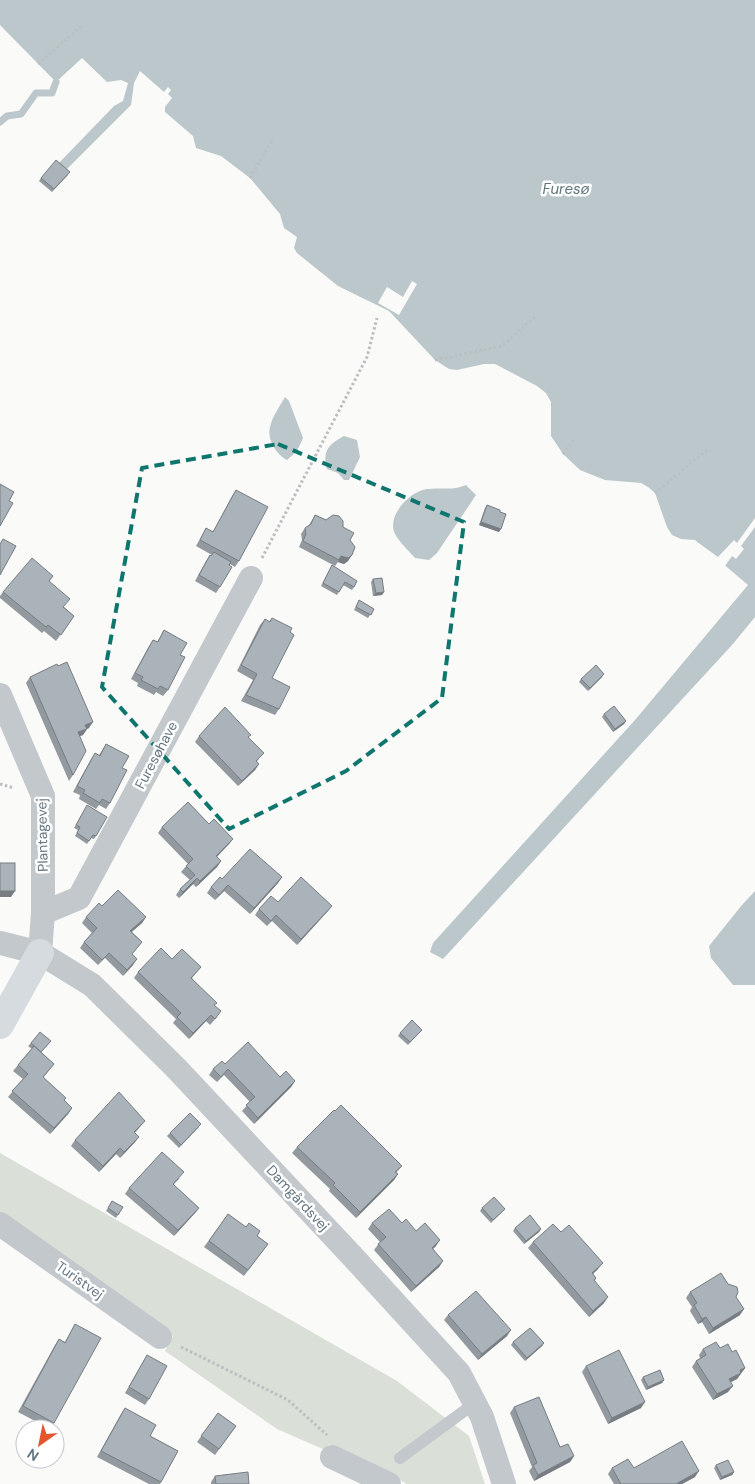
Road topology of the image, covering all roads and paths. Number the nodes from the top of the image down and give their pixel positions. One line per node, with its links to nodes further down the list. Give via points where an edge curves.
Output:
1 (83, 25): 2 (path)
2 (38, 64)
3 (273, 139): 4 (path)
4 (250, 178)
5 (537, 315): 7 (path, via 502,346)
6 (377, 318): 12 (path, via 367,357)
7 (435, 360)
8 (574, 439): 10 (path)
9 (707, 450): 11 (path)
10 (563, 454)
11 (655, 493)
12 (251, 578): 14 (street, Furesøhave, via 79,898)
13 (0, 695): 14 (street, Plantagevej, via 43,796)
14 (43, 913): 16 (street, Plantagevej)
15 (0, 944): 16 (street)
16 (40, 953): 17 (street, Plantagevej); 20 (street, Damgårdsvej, via 92,985 176,1068 459,1373)
17 (0, 1025)
18 (0, 1224): 19 (street, Turistvej)
19 (160, 1337): 21 (path, via 288,1400 320,1427)
20 (475, 1403): 22 (lane); 24 (street, Damgårdsvej)
21 (332, 1449): 23 (street)
22 (400, 1458)
23 (389, 1484)
24 (504, 1484)

